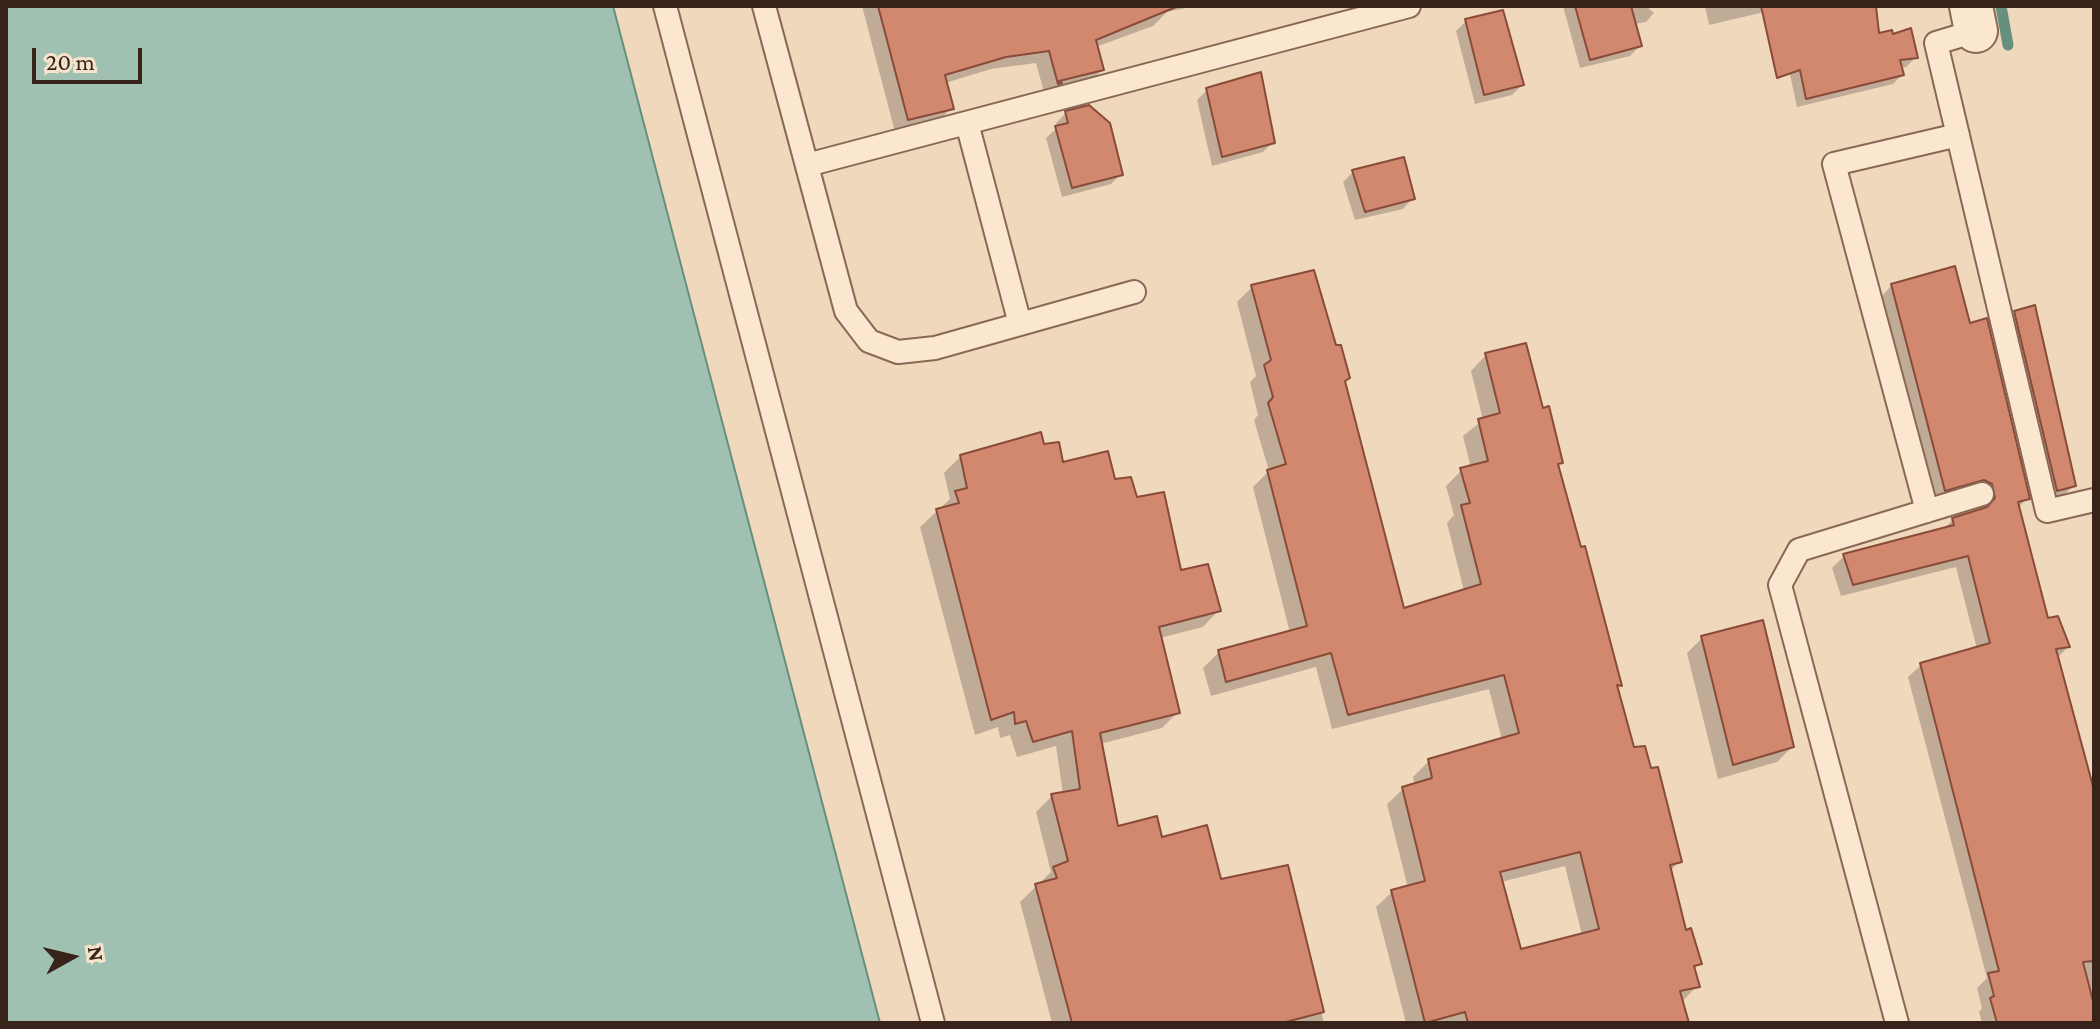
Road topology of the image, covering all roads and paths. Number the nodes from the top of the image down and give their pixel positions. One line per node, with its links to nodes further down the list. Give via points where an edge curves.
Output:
1 (665, 6): 13 (lane)
2 (764, 6): 7 (lane)
3 (1409, 6): 5 (lane)
4 (1973, 18): 6 (lane, via 1936,43)
5 (967, 123): 7 (lane); 9 (lane)
6 (1958, 135): 11 (lane, via 2047,511); 12 (lane, via 1834,164)
7 (807, 165): 9 (lane, via 846,311 869,341 898,352 935,348)
8 (1134, 292): 9 (lane)
9 (1020, 324)
10 (1982, 494): 12 (lane)
11 (2094, 500)
12 (1927, 511): 14 (lane, via 1799,550 1780,585)
13 (933, 1023)
14 (1897, 1023)

